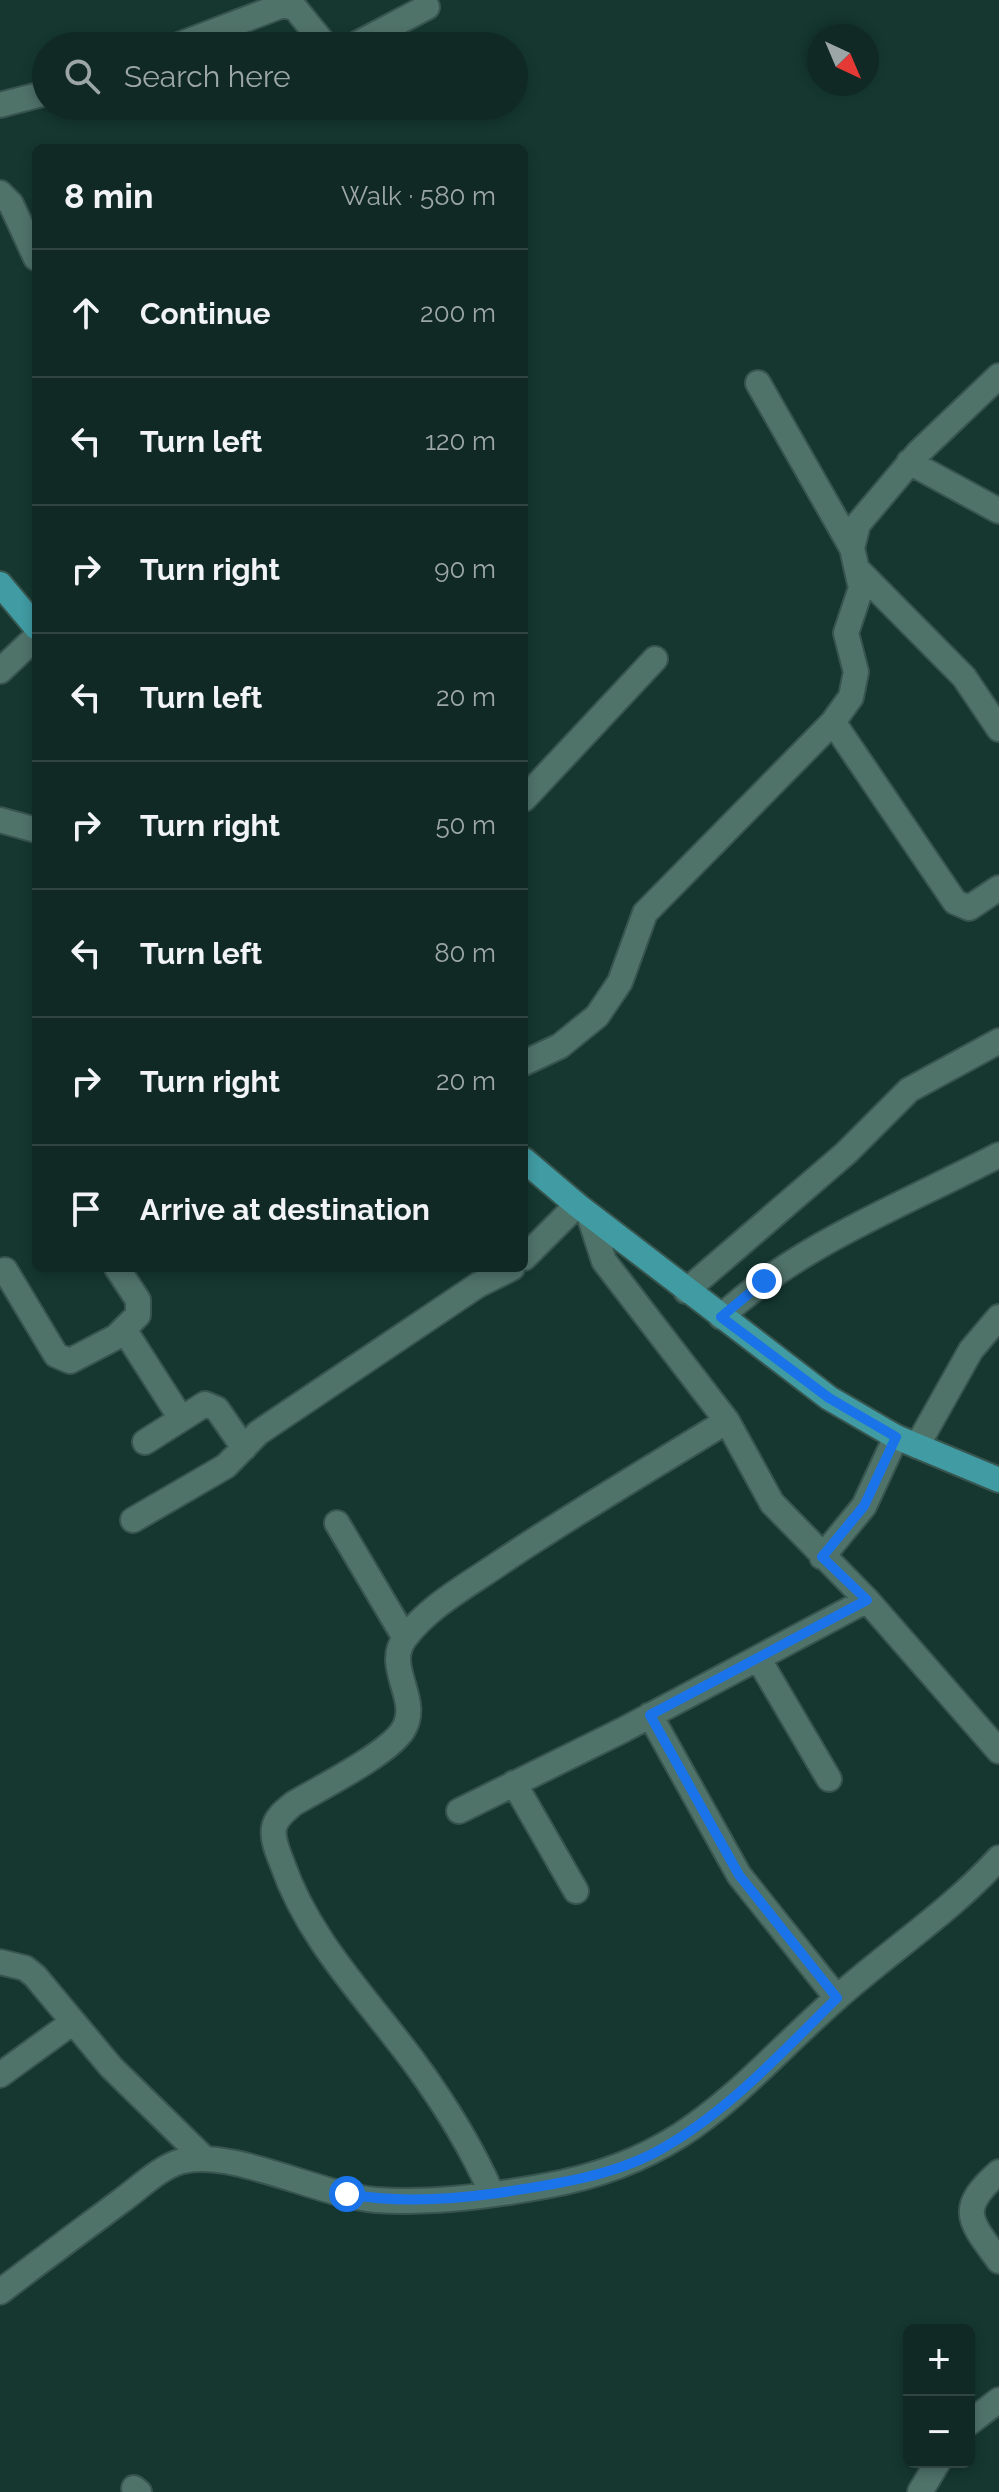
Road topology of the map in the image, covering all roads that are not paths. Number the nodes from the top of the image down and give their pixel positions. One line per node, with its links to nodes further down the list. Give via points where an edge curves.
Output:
1 (427, 7): 4 (street)
2 (213, 32): 3 (street, via 283,5 295,8)
3 (315, 32)
4 (380, 32)
5 (32, 97): 6 (street)
6 (0, 105)
7 (0, 193): 8 (street)
8 (28, 222)
9 (999, 376): 11 (street)
10 (758, 383): 13 (street)
11 (909, 462): 12 (street); 13 (street, via 858,524)
12 (999, 511)
13 (852, 548): 14 (street)
14 (859, 571): 18 (street, via 861,588 846,633 855,683); 19 (street, via 964,677)
15 (0, 584): 16 (main road)
16 (22, 649)
17 (655, 659): 20 (street)
18 (833, 722): 23 (street, via 955,902 969,908); 25 (street, via 645,913 620,982 597,1016 560,1046)
19 (999, 729)
20 (528, 795)
21 (0, 820): 22 (street)
22 (32, 829)
23 (999, 888)
24 (999, 1041): 33 (street, via 909,1090 846,1153)
25 (528, 1061)
26 (999, 1155): 34 (street, via 786,1266)
27 (528, 1163): 28 (main road)
28 (583, 1210): 29 (street); 33 (main road); 38 (street, via 604,1261)
29 (528, 1255)
30 (5, 1270): 36 (street, via 63,1360)
31 (119, 1272): 36 (street, via 140,1307)
32 (504, 1272): 41 (street, via 258,1433)
33 (686, 1291): 34 (main road)
34 (721, 1317): 39 (main road, via 829,1398)
35 (999, 1317): 39 (street)
36 (125, 1331): 37 (street)
37 (180, 1417): 40 (street); 41 (street, via 212,1405)
38 (727, 1421): 45 (street, via 772,1503); 47 (street, via 555,1526 426,1616)
39 (907, 1441): 42 (main road); 45 (street)
40 (145, 1442)
41 (244, 1448): 43 (street, via 226,1466)
42 (999, 1480)
43 (133, 1520)
44 (337, 1523): 47 (street)
45 (822, 1557): 46 (street)
46 (867, 1600): 48 (street); 50 (street)
47 (405, 1638): 62 (street, via 397,1665 408,1697 404,1729 391,1744 293,1804 280,1815 274,1837 294,1899 314,1932 436,2094)
48 (758, 1658): 49 (street); 51 (street)
49 (650, 1715): 52 (street); 57 (street, via 739,1875)
50 (999, 1751)
51 (829, 1779)
52 (514, 1783): 53 (street); 55 (street)
53 (459, 1811)
54 (999, 1858): 57 (street)
55 (576, 1891)
56 (0, 1962): 58 (street, via 25,1968)
57 (837, 1998): 62 (street, via 720,2109 655,2152 595,2174)
58 (73, 2022): 59 (street); 60 (street, via 143,2101)
59 (0, 2075)
60 (204, 2158): 62 (street, via 376,2200); 64 (street, via 166,2169)
61 (999, 2172): 63 (street, via 978,2190 970,2210)
62 (492, 2194)
63 (999, 2261)
64 (0, 2292)
65 (999, 2400): 66 (street)
66 (975, 2418)
67 (934, 2468): 68 (street)
68 (920, 2492)

